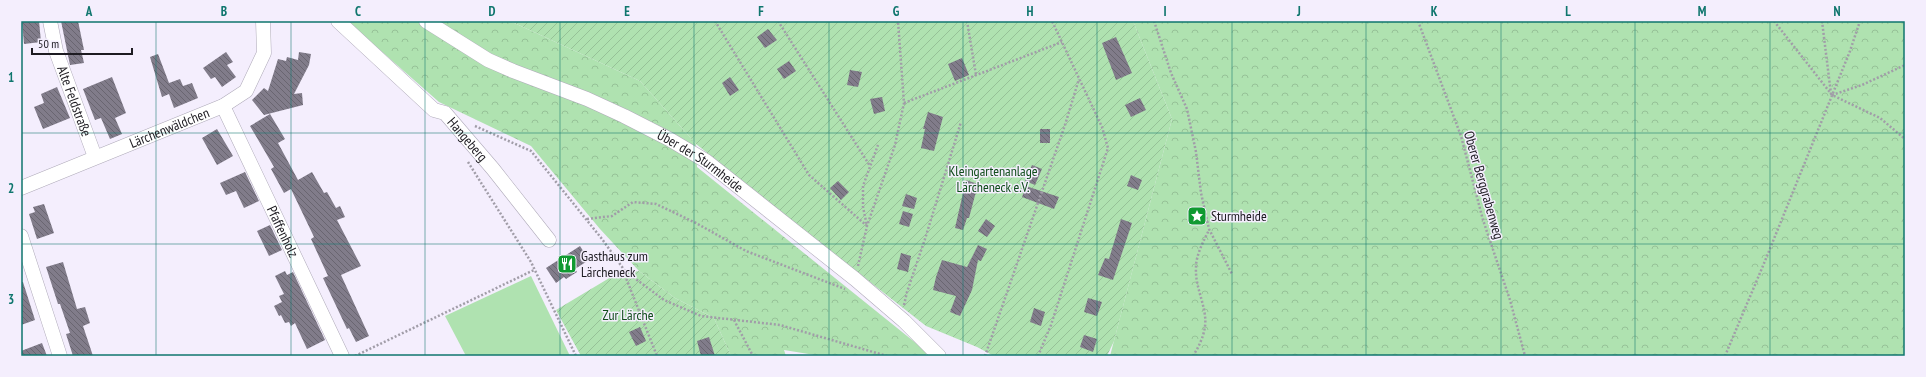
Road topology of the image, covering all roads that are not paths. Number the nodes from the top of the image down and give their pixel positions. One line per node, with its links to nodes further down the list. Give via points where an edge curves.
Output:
1 (50, 21): 6 (street, Alte Feldstraße, via 56,51)
2 (263, 21): 5 (street, Lärchenwäldchen, via 264,53 246,91)
3 (338, 21): 9 (street, Hangeberg, via 434,110 445,113)
4 (426, 21): 12 (street, Über der Sturmheide, via 488,60 513,72 587,99 669,139 706,161 850,284 904,321)
5 (223, 106): 6 (street, Lärchenwäldchen); 11 (street, Pfaffenholz)
6 (95, 157): 7 (street, Lärchenwäldchen)
7 (21, 188)
8 (21, 236): 10 (street)
9 (549, 240)
10 (60, 356)
11 (342, 356)
12 (939, 356)

